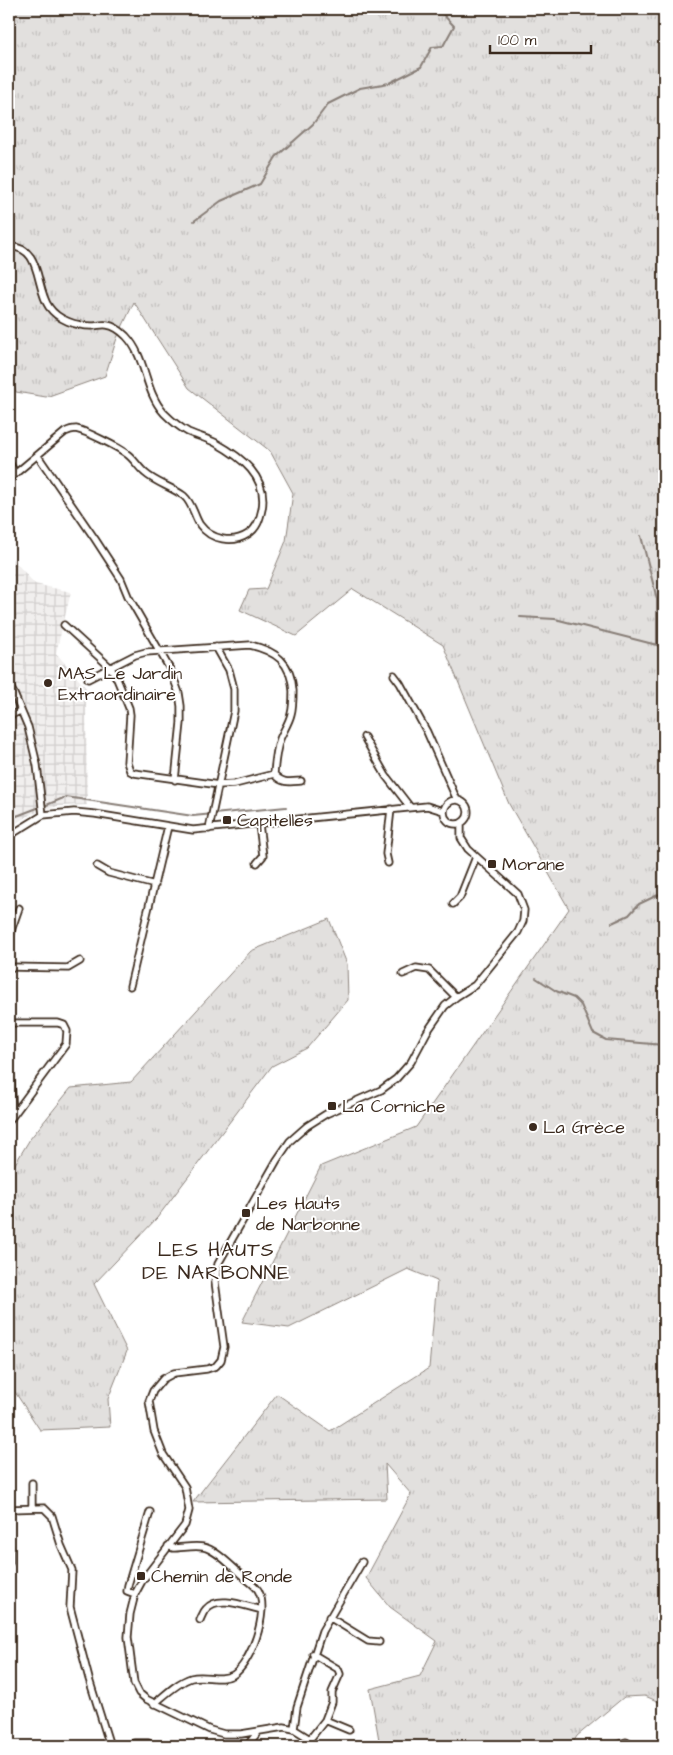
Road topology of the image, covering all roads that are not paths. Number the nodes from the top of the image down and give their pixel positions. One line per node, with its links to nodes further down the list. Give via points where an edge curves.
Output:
1 (9, 247): 2 (street, via 21,248 33,259 41,293 58,317 74,324 106,324 126,335 136,348 152,395 163,412 188,432 215,443 246,463 257,476 263,502 256,527 250,534 231,540 211,535 200,525 185,498 144,473 126,453 82,431 73,428 65,432)
2 (38, 456): 4 (street); 8 (street, via 96,539)
3 (9, 462): 4 (street)
4 (16, 474): 5 (street)
5 (9, 479)
6 (64, 625): 9 (street)
7 (216, 648): 8 (street); 16 (street, via 250,645 266,649 284,661 292,678 292,714 280,741); 19 (street, via 229,670 234,689 234,711)
8 (160, 650): 9 (street, via 135,655); 17 (street, via 171,671 181,706)
9 (111, 668): 11 (street); 17 (street, via 128,708 128,767 134,773)
10 (394, 675): 20 (street, via 427,732)
11 (88, 679)
12 (9, 685): 13 (street)
13 (20, 711): 14 (street); 24 (street, via 35,755)
14 (9, 716)
15 (364, 737): 21 (street, via 386,776)
16 (274, 774): 18 (street, via 284,782); 19 (street)
17 (175, 780): 19 (street)
18 (301, 781)
19 (218, 785): 28 (street)
20 (457, 800): 23 (street, via 450,801); 26 (street, via 468,809 466,819)
21 (410, 807): 22 (street); 23 (street, via 427,806)
22 (391, 810): 25 (street); 32 (street, via 386,854)
23 (444, 811): 26 (street, via 448,822)
24 (43, 812): 27 (street, via 95,814); 29 (street)
25 (259, 824): 28 (street); 31 (street, via 263,856)
26 (460, 824): 30 (street, via 461,838)
27 (168, 826): 28 (street); 34 (street)
28 (208, 829)
29 (9, 836)
30 (476, 858): 35 (street, via 460,897); 43 (street, via 518,894 524,921 475,985)
31 (256, 863)
32 (388, 863)
33 (97, 866): 34 (street, via 109,873)
34 (155, 885): 42 (street)
35 (453, 904)
36 (19, 908): 37 (street)
37 (11, 925): 38 (street)
38 (9, 944)
39 (80, 962): 40 (street, via 68,968)
40 (9, 967)
41 (403, 974): 43 (street, via 416,968 429,970)
42 (130, 986)
43 (456, 996): 53 (street, via 437,1017 411,1062 396,1078 381,1090 326,1114 290,1141 218,1264 214,1282 224,1347 222,1360 207,1369 174,1373 163,1379 149,1401 157,1439 185,1487 189,1510 185,1525)
44 (9, 1023): 46 (street, via 58,1023 67,1031 66,1044)
45 (9, 1047): 46 (street)
46 (14, 1115): 47 (street)
47 (9, 1121)
48 (32, 1483): 49 (street)
49 (32, 1508): 50 (street); 69 (street, via 44,1508 52,1516 72,1570 70,1607)
50 (9, 1509)
51 (150, 1512): 56 (street, via 128,1585 127,1591)
52 (9, 1546): 55 (street)
53 (168, 1546): 56 (street); 57 (street, via 210,1549 259,1590)
54 (362, 1562): 58 (street)
55 (9, 1563)
56 (135, 1594): 62 (street, via 128,1637 134,1683 139,1693)
57 (262, 1610): 59 (street, via 223,1602 206,1608); 62 (street, via 262,1621 245,1664 232,1675 218,1679 191,1678)
58 (329, 1617): 60 (street, via 368,1642); 61 (street)
59 (200, 1620)
60 (379, 1642)
61 (313, 1654): 63 (street, via 338,1669 340,1674); 64 (street)
62 (154, 1704): 66 (street, via 210,1730 233,1734)
63 (325, 1720): 65 (street); 67 (street)
64 (294, 1729): 66 (street, via 284,1727); 67 (street)
65 (350, 1730)
66 (258, 1732): 71 (street)
67 (310, 1739): 72 (street)
68 (148, 1743): 70 (street)
69 (110, 1746)
70 (128, 1746)
71 (247, 1746)
72 (313, 1746)
73 (613, 1746): 74 (street, via 626,1742)
74 (633, 1746)

